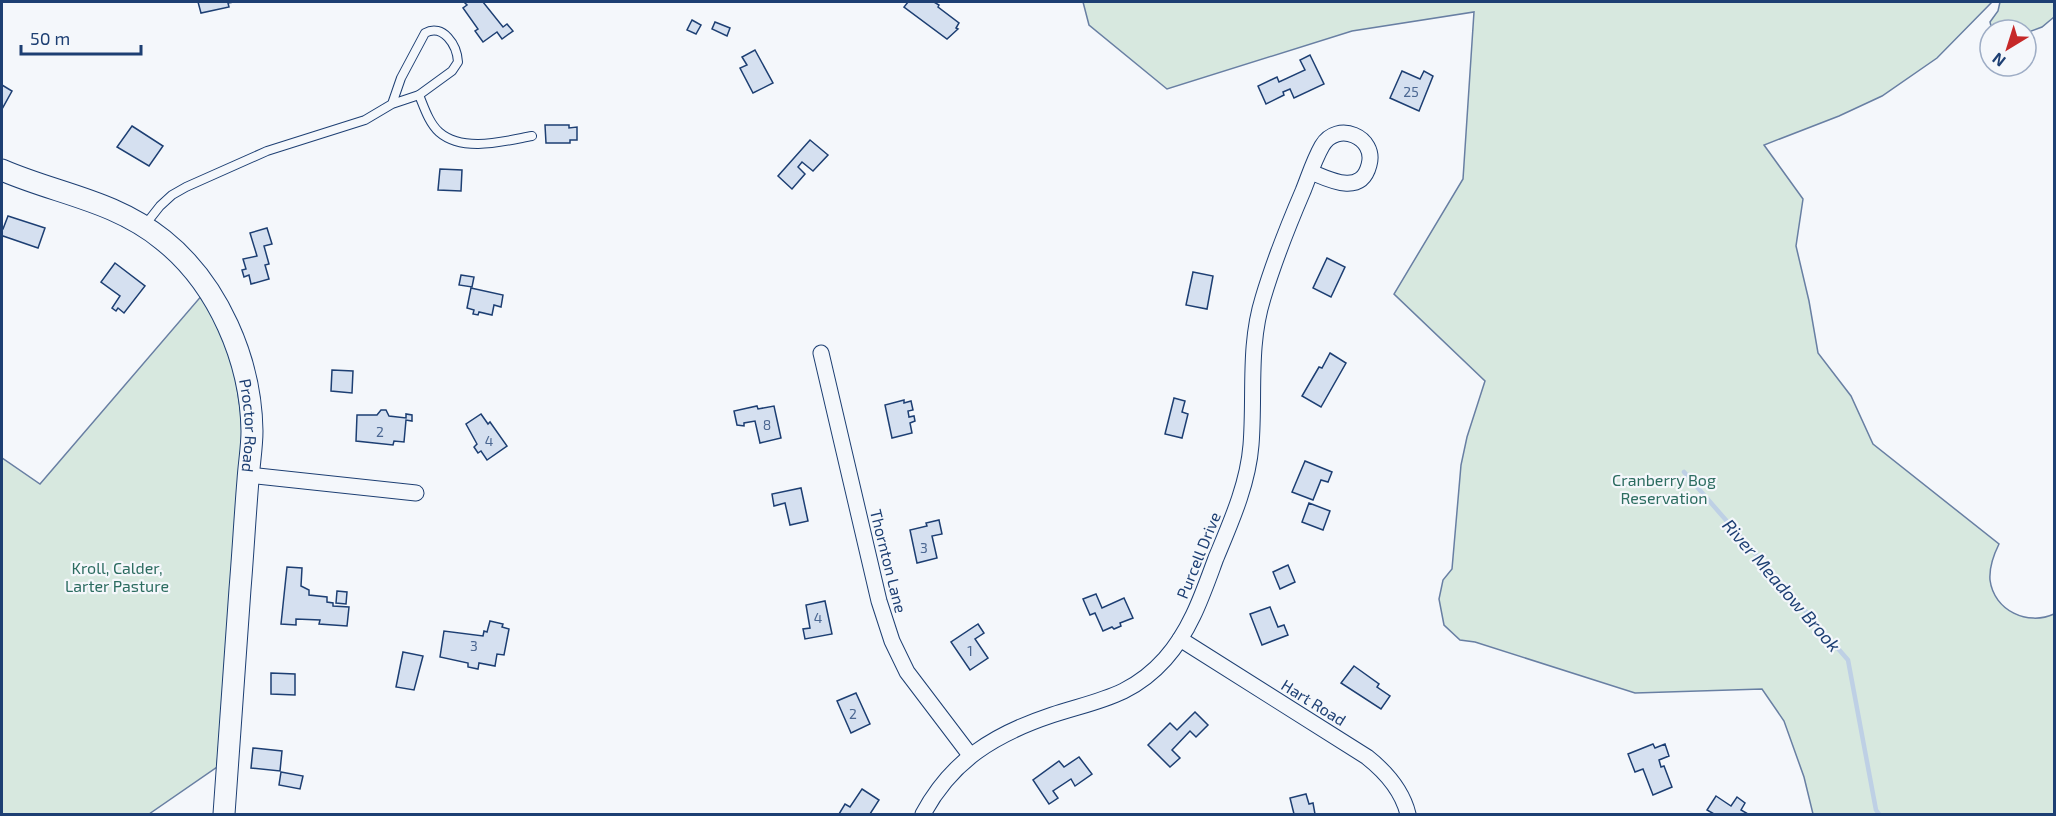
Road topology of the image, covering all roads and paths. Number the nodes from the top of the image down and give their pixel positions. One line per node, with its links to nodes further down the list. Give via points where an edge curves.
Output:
1 (418, 95): 2 (lane); 2 (lane, via 452,71 458,62 454,46 441,31 431,30 420,40 400,78); 3 (lane, via 438,131 457,142)
2 (392, 104): 6 (lane, via 365,120 267,151 186,187 160,206)
3 (532, 136)
4 (2, 170): 6 (main road, Proctor Road, via 95,201)
5 (1311, 172): 10 (street, Purcell Drive, via 1268,280 1256,325 1251,444 1244,482 1203,592)
6 (144, 226): 8 (main road, Proctor Road, via 190,266 230,328 248,397 252,430)
7 (821, 354): 11 (street, Thornton Lane, via 879,602 892,641 916,686)
8 (248, 475): 9 (street); 12 (main road, Proctor Road)
9 (416, 493)
10 (1180, 639): 11 (street, Purcell Drive, via 1156,668 1129,688 1108,699 1033,722); 14 (street, Hart Road, via 1367,756 1398,789)
11 (970, 755): 13 (street, Purcell Drive, via 948,777)
12 (224, 814)
13 (923, 814)
14 (1408, 814)

